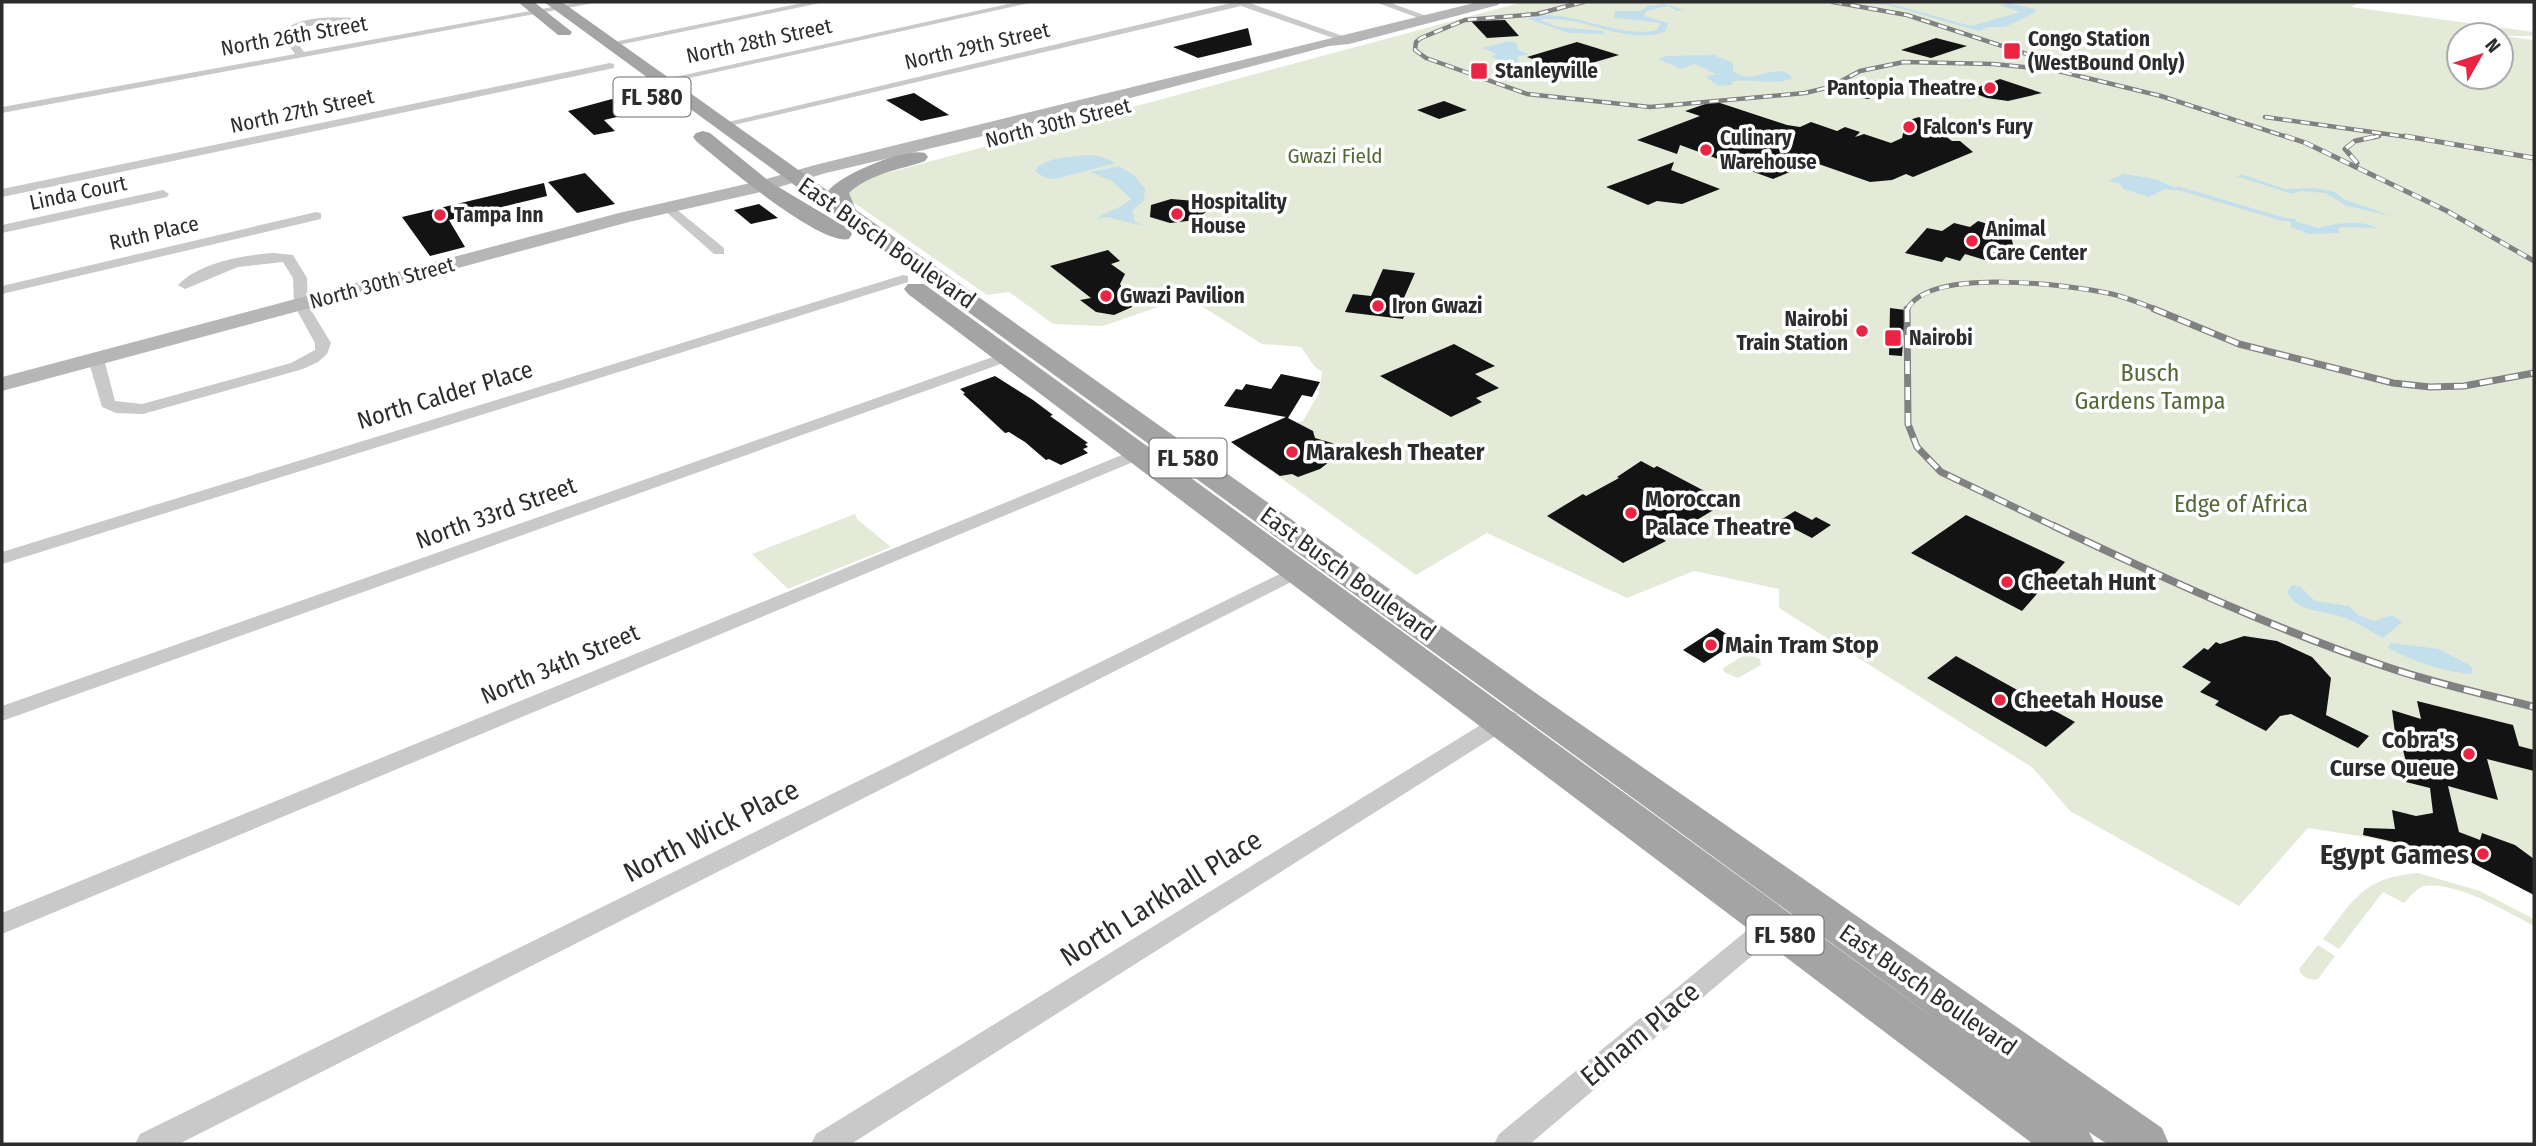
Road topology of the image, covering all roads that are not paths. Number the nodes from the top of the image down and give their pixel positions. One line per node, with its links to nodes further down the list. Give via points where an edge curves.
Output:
1 (594, 2): 7 (street, North 26th Street)
2 (820, 2): 11 (street)
3 (1029, 2): 14 (street, North 28th Street)
4 (1240, 2): 10 (street); 16 (street, North 29th Street)
5 (1380, 2): 8 (street)
6 (1493, 2): 8 (main road, North 30th Street)
7 (544, 6): 11 (main road, East Busch Boulevard / FL 580); 12 (street, North 26th Street); 13 (main road, FL 580)
8 (1430, 19): 10 (main road, North 30th Street)
9 (364, 21): 12 (street, via 327,21 290,29 285,33)
10 (1349, 40): 18 (main road, North 30th Street, via 1196,87); 19 (main road, North 30th Street)
11 (609, 44): 14 (main road, East Busch Boulevard / FL 580)
12 (301, 55): 15 (street, North 26th Street)
13 (615, 70): 14 (main road, via 628,67 649,82); 21 (street, North 27th Street)
14 (662, 82): 16 (main road, East Busch Boulevard / FL 580)
15 (2, 110)
16 (721, 125): 19 (main road, East Busch Boulevard / FL 580)
17 (689, 126): 20 (main road, East Busch Boulevard / FL 580)
18 (918, 157): 19 (main road, North 30th Street); 24 (main road, via 855,178 842,187 838,192)
19 (796, 179): 20 (main road, North 30th Street); 24 (main road, East Busch Boulevard / FL 580)
20 (763, 186): 23 (main road, North 30th Street); 28 (main road, East Busch Boulevard / FL 580)
21 (2, 193)
22 (163, 194): 26 (street, Linda Court)
23 (670, 208): 27 (street); 31 (main road, North 30th Street)
24 (846, 213): 32 (main road, East Busch Boulevard / FL 580)
25 (316, 216): 30 (street, Ruth Place)
26 (2, 229)
27 (719, 251)
28 (903, 279): 32 (main road, via 926,281); 33 (main road, East Busch Boulevard / FL 580); 38 (street, North Calder Place)
29 (185, 285): 31 (street, via 220,267 269,256 288,258 300,278)
30 (2, 290)
31 (301, 304): 34 (main road, North 30th Street); 34 (street, via 323,343 313,359 143,409 108,404)
32 (1005, 326): 37 (main road, East Busch Boulevard / FL 580)
33 (1007, 357): 36 (main road, East Busch Boulevard / FL 580); 40 (street, North 33rd Street)
34 (96, 359): 35 (main road, North 30th Street)
35 (2, 384)
36 (1139, 453): 37 (main road, via 1191,471); 39 (main road, East Busch Boulevard / FL 580); 42 (street, North 34th Street)
37 (1273, 519): 41 (main road, East Busch Boulevard / FL 580)
38 (2, 558)
39 (1298, 571): 41 (main road, East Busch Boulevard / FL 580); 45 (street, North Wick Place)
40 (2, 714)
41 (1515, 714): 43 (main road, East Busch Boulevard / FL 580); 44 (main road, East Busch Boulevard / FL 580); 46 (street, North Larkhall Place)
42 (2, 924)
43 (1771, 925): 44 (main road, via 1818,940 2034,1096 2061,1105); 47 (street, Ednam Place); 48 (main road, East Busch Boulevard / FL 580)
44 (2084, 1101): 49 (main road, East Busch Boulevard / FL 580)
45 (150, 1144)
46 (826, 1144)
47 (1509, 1144)
48 (2071, 1144)
49 (2145, 1144)

